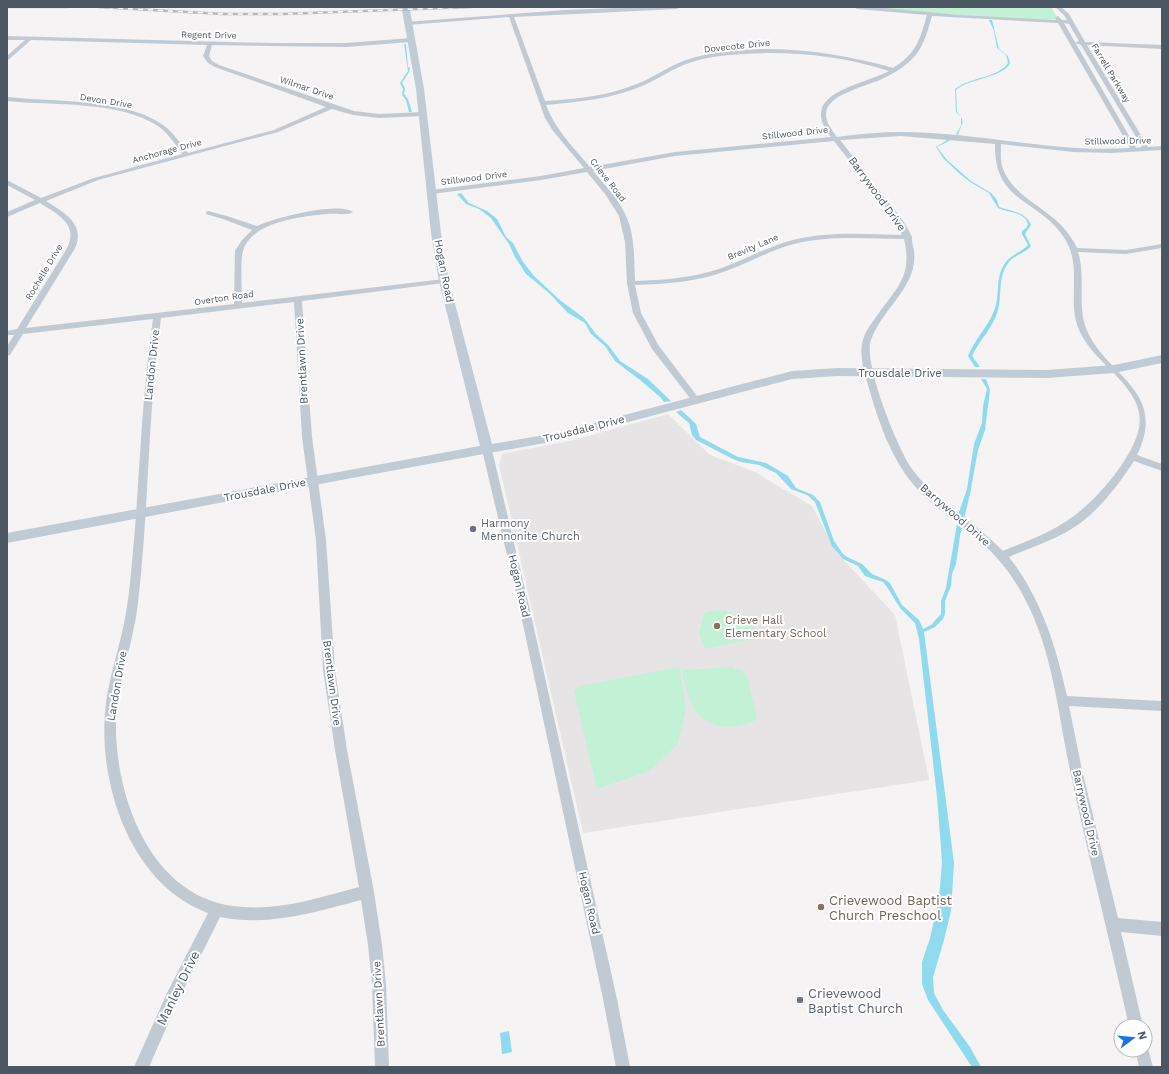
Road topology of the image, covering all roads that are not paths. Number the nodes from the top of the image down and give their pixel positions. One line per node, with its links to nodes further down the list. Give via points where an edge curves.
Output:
1 (677, 7): 7 (street)
2 (857, 7): 6 (street)
3 (1052, 7): 8 (street)
4 (1058, 7): 9 (street, Farrell Parkway)
5 (406, 10): 10 (street, Hogan Road)
6 (930, 14): 8 (street); 19 (street, Barrywood Drive, via 920,47 907,61)
7 (511, 16): 10 (street); 21 (street, Crieve Road)
8 (1060, 21): 9 (street); 14 (street)
9 (1070, 22): 15 (street, Farrell Parkway)
10 (408, 23): 13 (street, Hogan Road)
11 (7, 38): 12 (street, Regent Drive)
12 (29, 39): 16 (street, Regent Drive); 18 (street)
13 (411, 40): 16 (street, Regent Drive, via 330,45); 23 (street, Hogan Road)
14 (1072, 43): 15 (street); 27 (street)
15 (1084, 43): 17 (street); 28 (street, Farrell Parkway)
16 (210, 44): 22 (street, Wilmar Drive, via 206,56 217,66)
17 (1162, 46)
18 (7, 59)
19 (893, 70): 21 (street, Dovecote Drive, via 814,52 777,51 710,56 683,63 634,88 609,95); 24 (street, Barrywood Drive, via 842,92 830,100 823,117)
20 (7, 99): 29 (street, Devon Drive, via 102,108 134,114 162,127)
21 (542, 103): 30 (street, Crieve Road, via 555,130)
22 (331, 107): 23 (street, Wilmar Drive, via 371,116); 29 (street, Anchorage Drive, via 282,129)
23 (423, 114): 32 (street, Hogan Road)
24 (835, 138): 25 (street, Stillwood Drive, via 908,134); 30 (street, Stillwood Drive, via 684,152); 38 (street, Barrywood Drive)
25 (998, 142): 27 (street, Stillwood Drive, via 1073,150); 40 (street, via 999,164 1005,180 1058,225)
26 (1162, 148): 28 (street, Stillwood Drive)
27 (1134, 150): 28 (street, Stillwood Drive)
28 (1147, 150)
29 (186, 155): 33 (street, Anchorage Drive, via 96,179)
30 (588, 170): 32 (street, Stillwood Drive); 42 (street, Crieve Road, via 625,219)
31 (7, 182): 33 (street, Rochelle Drive)
32 (432, 192): 41 (street, Hogan Road)
33 (39, 201): 36 (street, Anchorage Drive); 46 (street, Rochelle Drive, via 69,220 74,230 74,239)
34 (350, 212): 37 (street, via 334,211 292,216)
35 (208, 213): 37 (street)
36 (7, 215)
37 (257, 229): 44 (street, via 245,240 239,251)
38 (908, 237): 42 (street, Brevity Lane, via 836,237 801,240 774,247 722,270 699,277); 51 (street, Barrywood Drive, via 912,255 908,275 866,342)
39 (1162, 246): 40 (street, via 1120,252)
40 (1076, 250): 50 (street, via 1079,266 1078,312 1081,324 1088,339)
41 (444, 281): 43 (street, Overton Road); 53 (street, Hogan Road)
42 (632, 283): 52 (street, Crieve Road, via 637,313 645,330)
43 (298, 298): 44 (street, Overton Road); 56 (street, Brentlawn Drive, via 304,403)
44 (238, 306): 45 (street, Overton Road)
45 (157, 316): 46 (street, Overton Road); 57 (street, Landon Drive, via 151,362)
46 (19, 332): 47 (street, Overton Road); 48 (street, Rochelle Drive)
47 (7, 333)
48 (7, 353)
49 (1162, 359): 50 (street, Trousdale Drive)
50 (1114, 369): 51 (street, Trousdale Drive, via 1047,374); 54 (street, via 1135,394 1144,415 1144,427)
51 (870, 372): 52 (street, Trousdale Drive, via 792,375); 59 (street, Barrywood Drive, via 892,441 916,481)
52 (696, 400): 53 (street, Trousdale Drive, via 556,437)
53 (487, 450): 56 (street, Trousdale Drive); 69 (street, Hogan Road, via 525,612)
54 (1131, 456): 55 (street); 59 (street, via 1112,483 1081,517)
55 (1162, 468)
56 (313, 481): 57 (street, Trousdale Drive); 62 (street, Brentlawn Drive, via 321,540 329,670)
57 (141, 514): 58 (street, Trousdale Drive); 63 (street, Landon Drive, via 131,614 112,706 111,758 123,807 152,864 175,887 200,903)
58 (7, 538)
59 (1002, 556): 60 (street, Barrywood Drive, via 1026,592 1041,621)
60 (1062, 701): 61 (street); 64 (street, Barrywood Drive, via 1082,798)
61 (1162, 706)
62 (367, 892): 63 (street, Landon Drive, via 310,907 266,914); 68 (street, Brentlawn Drive, via 379,984)
63 (217, 909): 67 (street, Manley Drive, via 169,1004)
64 (1113, 924): 65 (street); 66 (street, Barrywood Drive)
65 (1162, 929)
66 (1134, 1018)
67 (141, 1067)
68 (382, 1067)
69 (623, 1067)

